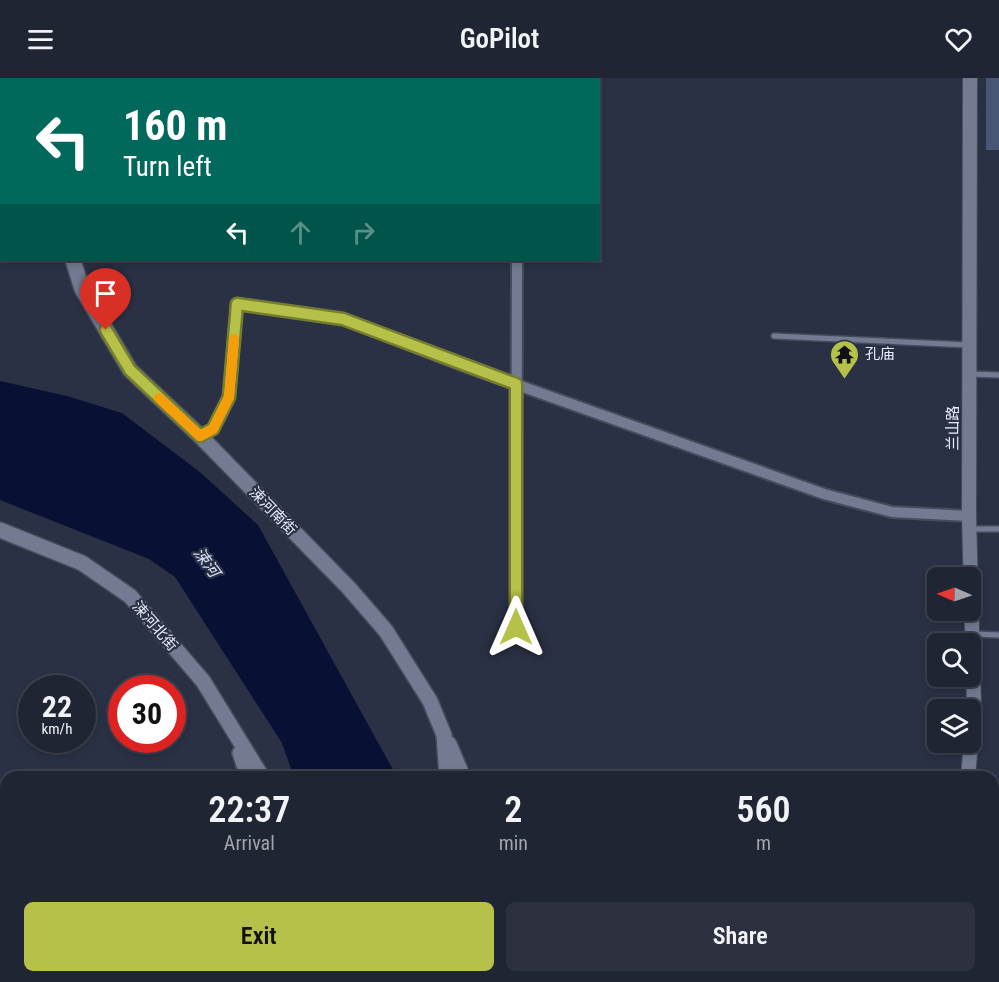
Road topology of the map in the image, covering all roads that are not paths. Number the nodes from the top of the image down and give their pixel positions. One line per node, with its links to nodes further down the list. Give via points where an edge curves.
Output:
1 (969, 78): 5 (street, 兰山路)
2 (73, 261): 9 (main road, 涑河南街, via 82,289 130,370)
3 (517, 261): 8 (street)
4 (774, 336): 5 (lane)
5 (969, 345): 6 (street, 兰山路)
6 (969, 374): 7 (lane); 10 (street, 兰山路)
7 (999, 375)
8 (516, 384): 9 (street, via 343,319 237,304 229,397 213,429); 10 (street, via 824,494 892,512); 13 (street)
9 (200, 436): 18 (main road, 涑河南街, via 348,587 386,631)
10 (969, 522): 11 (lane); 14 (street, 兰山路)
11 (999, 529)
12 (0, 530): 19 (main road, 涑河北街, via 82,563 130,596 203,681)
13 (516, 627)
14 (972, 633)
15 (981, 634): 16 (lane)
16 (999, 635)
17 (974, 687): 24 (street, 兰山路)
18 (430, 701): 22 (main road, 涑河南街, via 444,735); 23 (main road)
19 (233, 730): 20 (main road); 21 (main road, 涑河北街)
20 (246, 771)
21 (258, 771)
22 (447, 771)
23 (460, 771)
24 (969, 771)

